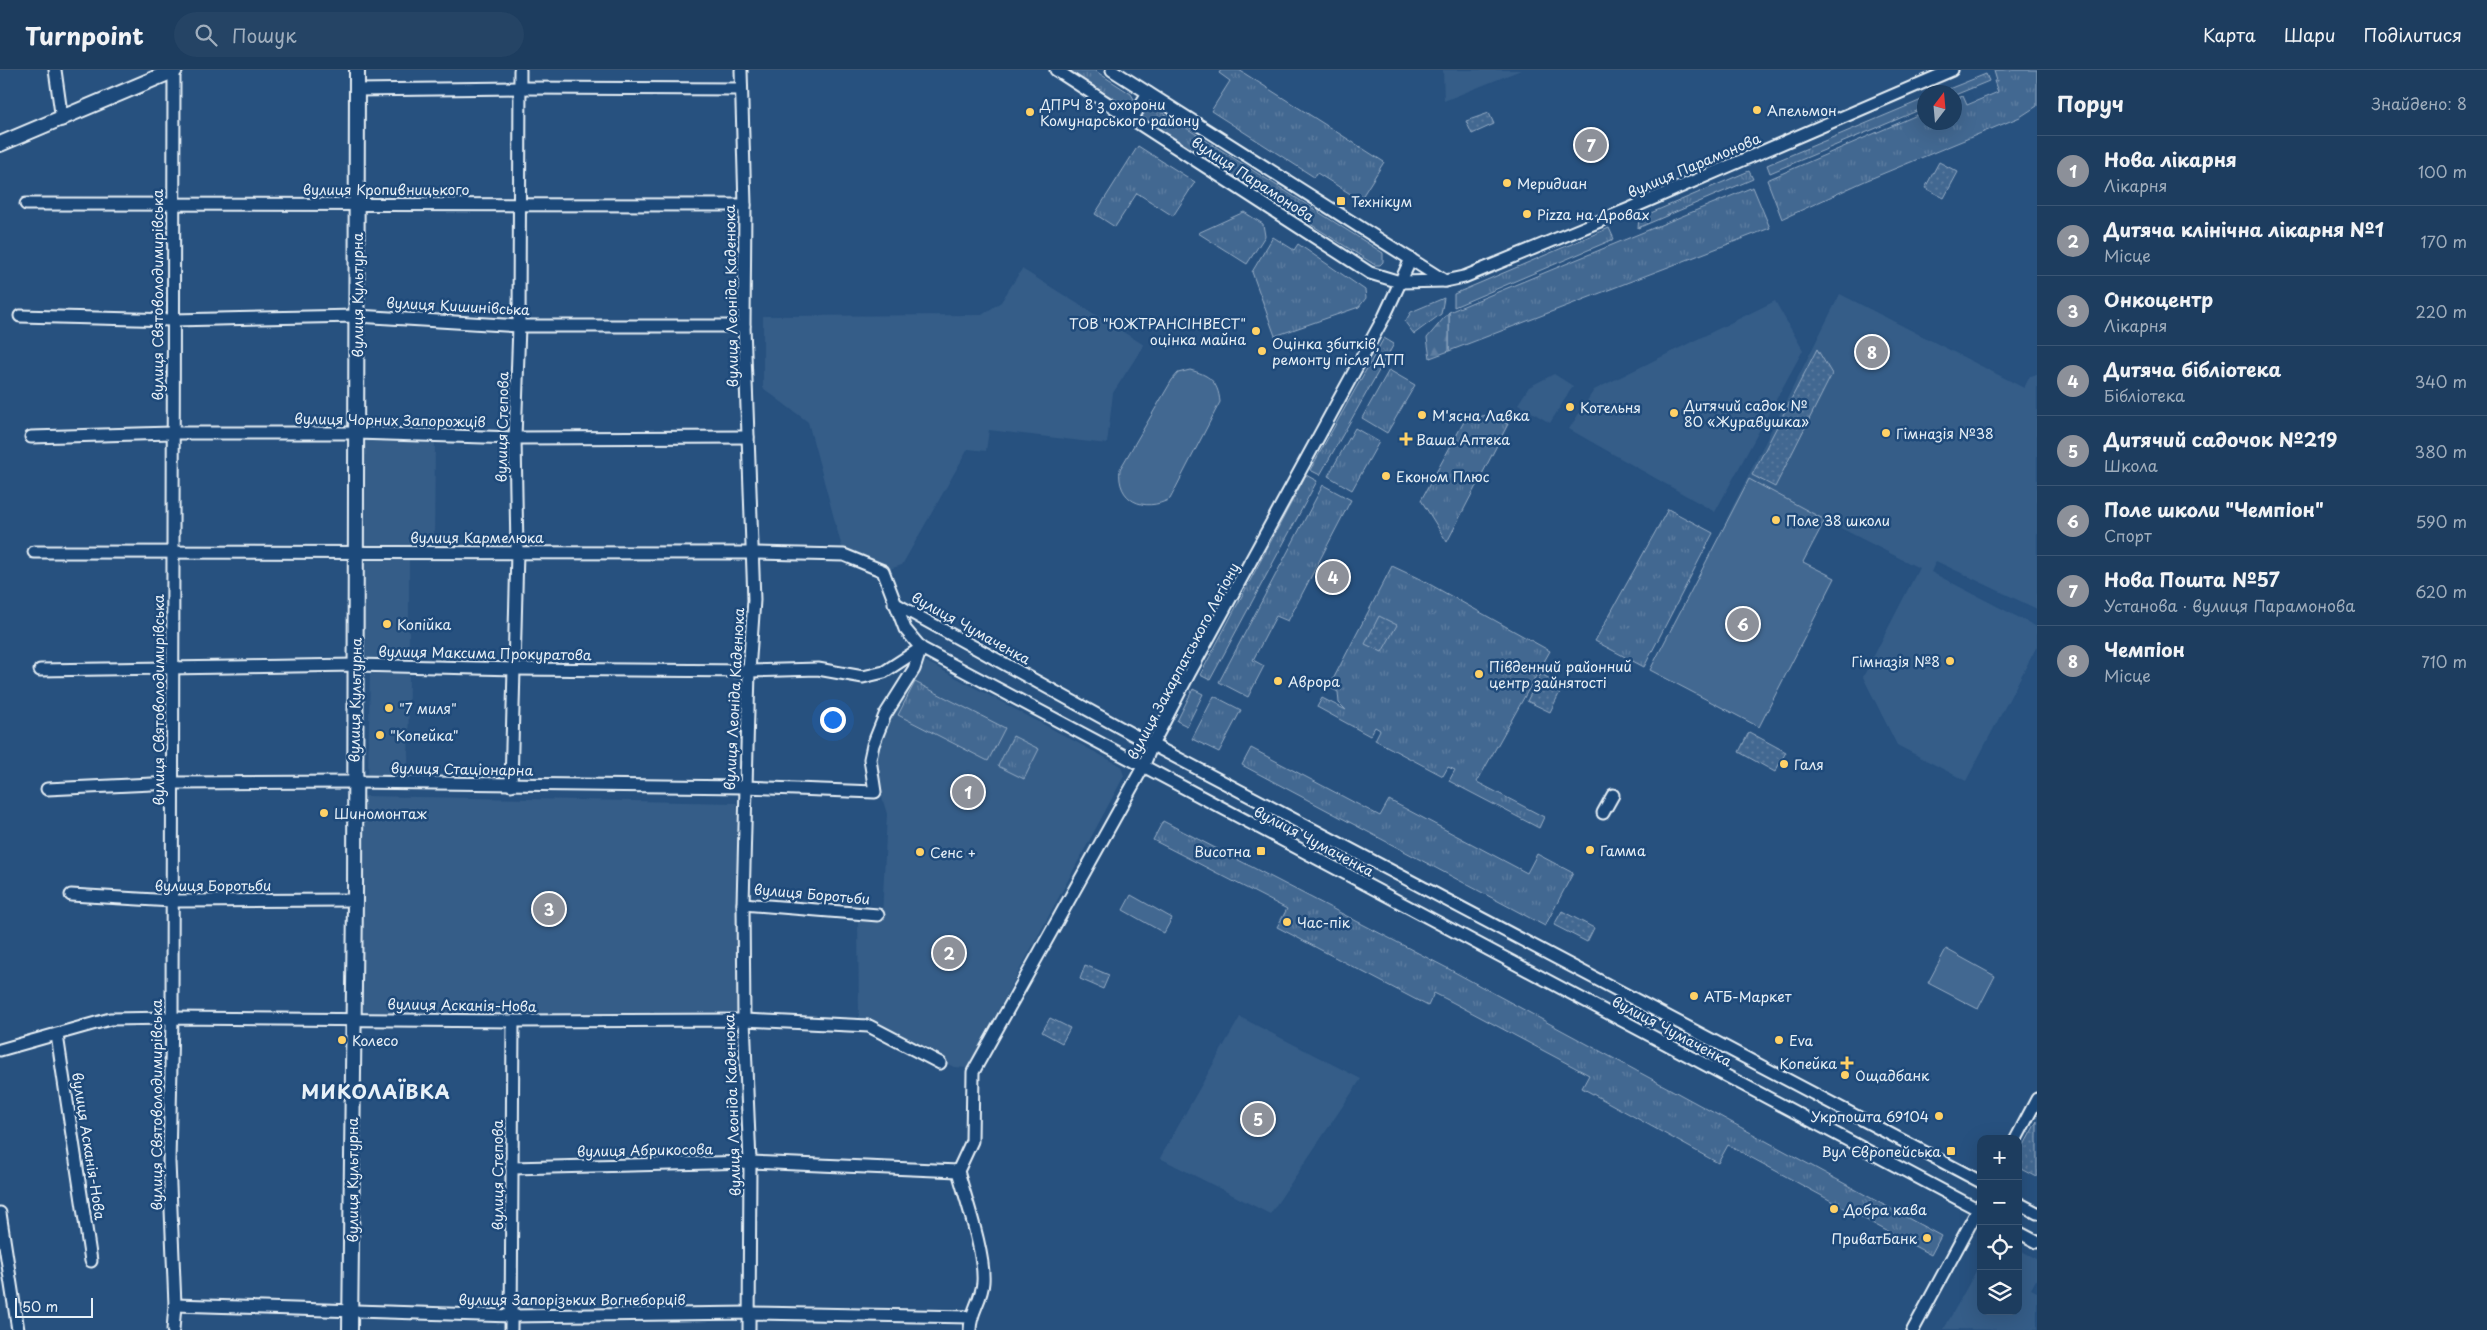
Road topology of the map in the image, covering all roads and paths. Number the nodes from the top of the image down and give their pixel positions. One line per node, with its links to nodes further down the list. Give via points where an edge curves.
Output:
1 (54, 70): 14 (street)
2 (174, 70): 14 (main road); 17 (street, вулиця Святоволодимирівська)
3 (357, 70): 11 (main road, вулиця Культурна)
4 (520, 70): 9 (street, вулиця Степова)
5 (741, 70): 10 (street, вулиця Леоніда Каденюка)
6 (1056, 70): 13 (street, вулиця Парамонова)
7 (1112, 70): 12 (street, вулиця Парамонова)
8 (1952, 70): 22 (street, вулиця Парамонова, via 1629,209 1464,277)
9 (520, 88): 10 (street); 11 (street); 19 (street, вулиця Степова)
10 (741, 89): 20 (street, вулиця Леоніда Каденюка)
11 (356, 90): 18 (main road, вулиця Культурна)
12 (1148, 93): 13 (street); 21 (street, вулиця Парамонова)
13 (1132, 119): 23 (street, вулиця Парамонова, via 1370,272)
14 (62, 120): 15 (main road)
15 (0, 144)
16 (26, 204): 17 (street, вулиця Кропивницького)
17 (172, 204): 18 (street, вулиця Кропивницького); 26 (street, вулиця Святоволодимирівська)
18 (357, 204): 19 (street, вулиця Кропивницького); 25 (main road, вулиця Культурна)
19 (519, 205): 20 (street, вулиця Кропивницького); 27 (street, вулиця Степова)
20 (745, 205): 28 (street, вулиця Леоніда Каденюка)
21 (1411, 259): 22 (street, вулиця Парамонова); 23 (street, вулиця Закарпатського Легіону)
22 (1445, 281): 23 (street, вулиця Парамонова)
23 (1400, 282): 46 (street, вулиця Закарпатського Легіону, via 1380,326)
24 (20, 316): 26 (street, вулиця Кишинівська)
25 (357, 316): 26 (street, вулиця Кишинівська); 27 (street, вулиця Кишинівська); 30 (main road, вулиця Культурна)
26 (173, 320): 29 (street, вулиця Святоволодимирівська)
27 (519, 326): 28 (street, вулиця Кишинівська); 33 (street, вулиця Степова)
28 (744, 326): 32 (street, вулиця Леоніда Каденюка)
29 (172, 433): 30 (street, вулиця Чорних Запорожців); 31 (street, вулиця Чорних Запорожців); 37 (street, вулиця Святоволодимирівська)
30 (356, 434): 33 (street, вулиця Чорних Запорожців); 35 (main road, вулиця Культурна)
31 (31, 437)
32 (748, 437): 33 (street, вулиця Чорних Запорожців); 38 (street, вулиця Леоніда Каденюка)
33 (515, 438): 36 (street, вулиця Степова)
34 (34, 552): 37 (street, вулиця Кармелюка)
35 (356, 552): 36 (street, вулиця Кармелюка); 37 (street, вулиця Кармелюка); 41 (main road, вулиця Культурна)
36 (517, 552): 38 (street, вулиця Кармелюка); 43 (street, вулиця Степова)
37 (173, 553): 42 (street, вулиця Святоволодимирівська)
38 (754, 553): 39 (street, вулиця Кармелюка, via 844,556 883,571); 45 (street, вулиця Леоніда Каденюка, via 754,631)
39 (894, 603): 40 (street, вулиця Чумаченка, via 905,629); 46 (street, вулиця Чумаченка)
40 (921, 648): 45 (street, вулиця Максима Прокуратова, via 872,676 818,669); 47 (street, вулиця Чумаченка); 51 (street, вулиця Стаціонарна, via 914,669 885,715 873,745 870,759 875,792)
41 (356, 665): 42 (street, вулиця Максима Прокуратова); 43 (street, вулиця Максима Прокуратова); 48 (main road, вулиця Культурна)
42 (172, 667): 44 (street, вулиця Максима Прокуратова); 49 (street, вулиця Святоволодимирівська)
43 (515, 669): 45 (street, вулиця Максима Прокуратова); 50 (street, вулиця Степова)
44 (40, 670)
45 (748, 671): 51 (street, вулиця Леоніда Каденюка)
46 (1152, 745): 47 (street, вулиця Закарпатського Легіону); 72 (street, вулиця Чумаченка)
47 (1143, 767): 71 (street, вулиця Закарпатського Легіону, via 973,1072 972,1141); 74 (street, вулиця Чумаченка)
48 (354, 782): 49 (street, вулиця Стаціонарна); 50 (street, вулиця Стаціонарна); 56 (main road, вулиця Культурна)
49 (173, 783): 52 (street, вулиця Стаціонарна); 57 (street, вулиця Святоволодимирівська)
50 (511, 785): 51 (street, вулиця Стаціонарна)
51 (744, 786): 58 (street, вулиця Леоніда Каденюка)
52 (47, 789)
53 (1614, 795): 54 (street)
54 (1603, 813)
55 (71, 895): 57 (street, вулиця Боротьби)
56 (355, 900): 57 (street, вулиця Боротьби); 61 (main road, вулиця Культурна)
57 (172, 901): 60 (street, вулиця Святоволодимирівська)
58 (743, 904): 59 (street, вулиця Боротьби); 62 (street, вулиця Леоніда Каденюка)
59 (878, 915)
60 (172, 1018): 61 (street, вулиця Асканія-Нова); 64 (street, вулиця Асканія-Нова, via 110,1020); 81 (street, вулиця Святоволодимирівська, via 169,1162)
61 (353, 1019): 63 (street, вулиця Асканія-Нова); 82 (main road, вулиця Культурна)
62 (744, 1020): 63 (street, вулиця Асканія-Нова); 66 (street, вулиця Асканія-Нова, via 869,1026); 69 (street, вулиця Леоніда Каденюка)
63 (513, 1021): 70 (street, вулиця Степова)
64 (57, 1035): 65 (street, вулиця Асканія-Нова); 80 (street, вулиця Асканія-Нова)
65 (0, 1050)
66 (940, 1063)
67 (2037, 1099): 68 (street)
68 (2018, 1135)
69 (750, 1162): 70 (street, вулиця Абрикосова); 71 (street, вулиця Абрикосова); 83 (street, вулиця Леоніда Каденюка)
70 (512, 1168): 84 (street, вулиця Степова)
71 (958, 1171): 85 (street, via 984,1280)
72 (1977, 1180)
73 (2022, 1205): 77 (street)
74 (1977, 1206)
75 (0, 1213): 86 (street)
76 (1977, 1213): 92 (street)
77 (2037, 1213)
78 (2022, 1234): 79 (street)
79 (2037, 1242)
80 (91, 1261)
81 (175, 1305): 82 (street, вулиця Запорізьких Вогнеборців); 87 (street, вулиця Святоволодимирівська)
82 (351, 1312): 84 (street, вулиця Запорізьких Вогнеборців); 88 (main road, вулиця Культурна)
83 (750, 1312): 84 (street, вулиця Запорізьких Вогнеборців); 85 (street, вулиця Запорізьких Вогнеборців); 90 (street, вулиця Леоніда Каденюка)
84 (511, 1316): 89 (street, вулиця Степова)
85 (970, 1317): 91 (street)
86 (18, 1330)
87 (173, 1330)
88 (350, 1330)
89 (511, 1330)
90 (749, 1330)
91 (970, 1330)
92 (1913, 1330)

